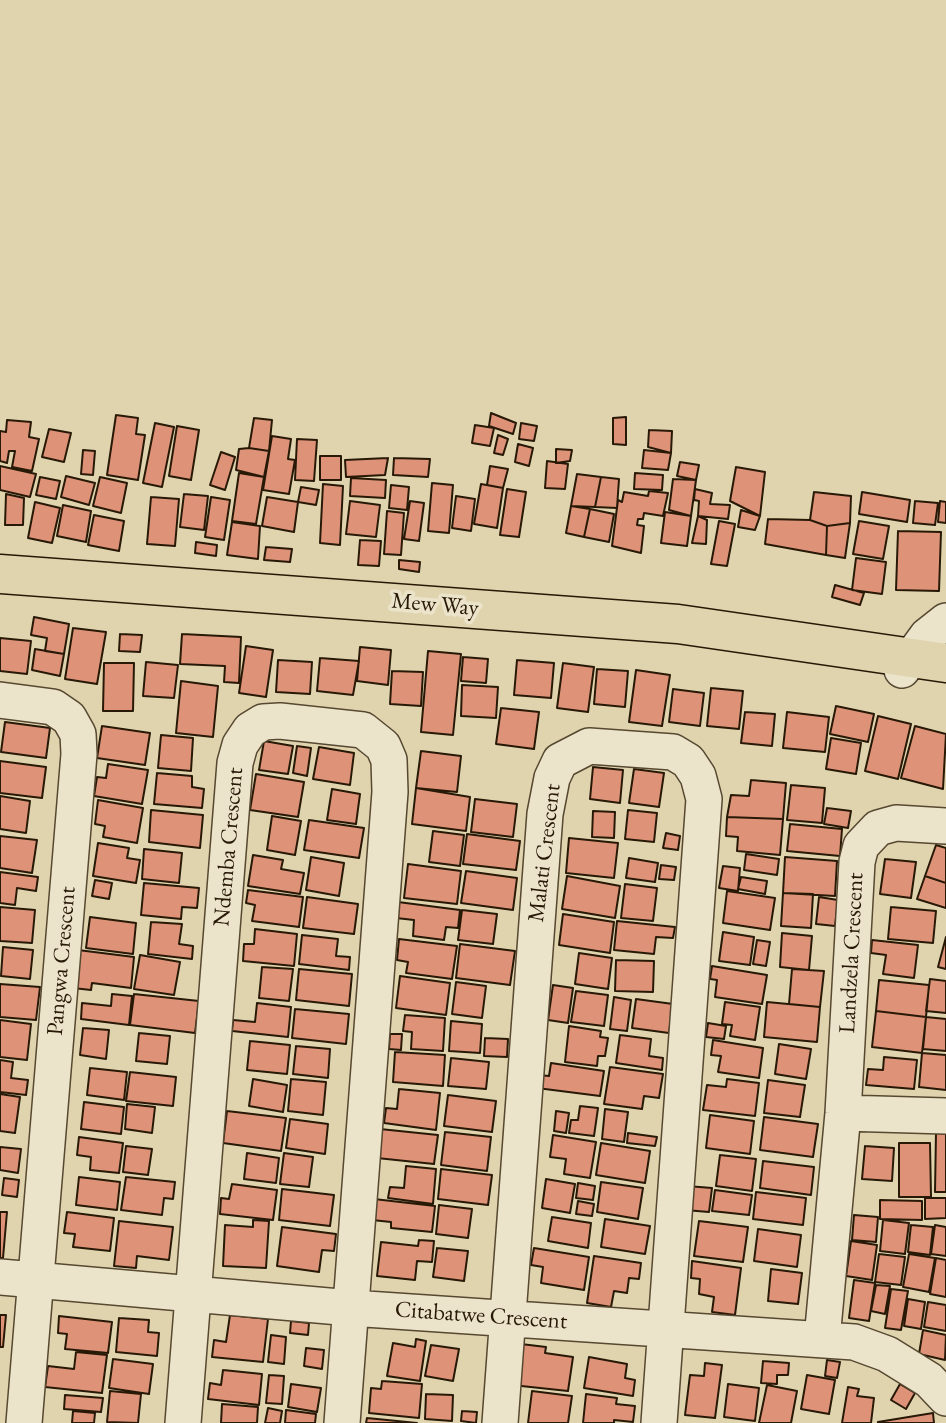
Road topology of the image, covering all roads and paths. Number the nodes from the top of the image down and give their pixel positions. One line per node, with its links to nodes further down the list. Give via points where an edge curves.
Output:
1 (0, 574): 3 (main road, Mew Way, via 678,624)
2 (946, 621): 3 (street, via 928,636)
3 (920, 663): 4 (main road, Mew Way)
4 (946, 689)
5 (0, 701): 10 (street, Pangwa Crescent, via 53,707 69,719 78,734)
6 (946, 826): 7 (street, Landzela Crescent, via 896,823 878,828 861,846 856,862)
7 (843, 1113): 8 (street); 15 (street, Landzela Crescent)
8 (946, 1116)
9 (0, 1277): 10 (street, Citabatwe Crescent)
10 (35, 1279): 11 (street, Citabatwe Crescent); 17 (street, Pangwa Crescent)
11 (193, 1294): 12 (street, Citabatwe Crescent); 12 (street, Ndemba Crescent, via 235,763 250,730 263,722 280,721 363,730 383,746 389,760); 18 (street, Ndemba Crescent)
12 (351, 1308): 13 (street, Citabatwe Crescent); 19 (street, Ndemba Crescent)
13 (507, 1317): 14 (street, Citabatwe Crescent); 14 (street, Malati Crescent, via 545,814 552,778 560,761 589,746 673,752 688,761 698,776 704,799); 20 (street, Malati Crescent)
14 (665, 1329): 15 (street, Citabatwe Crescent); 21 (street, Malati Crescent)
15 (822, 1339): 16 (street, Citabatwe Crescent, via 854,1342 887,1354 929,1380)
16 (946, 1398)
17 (24, 1423)
18 (183, 1423)
19 (342, 1423)
20 (500, 1423)
21 (659, 1423)

